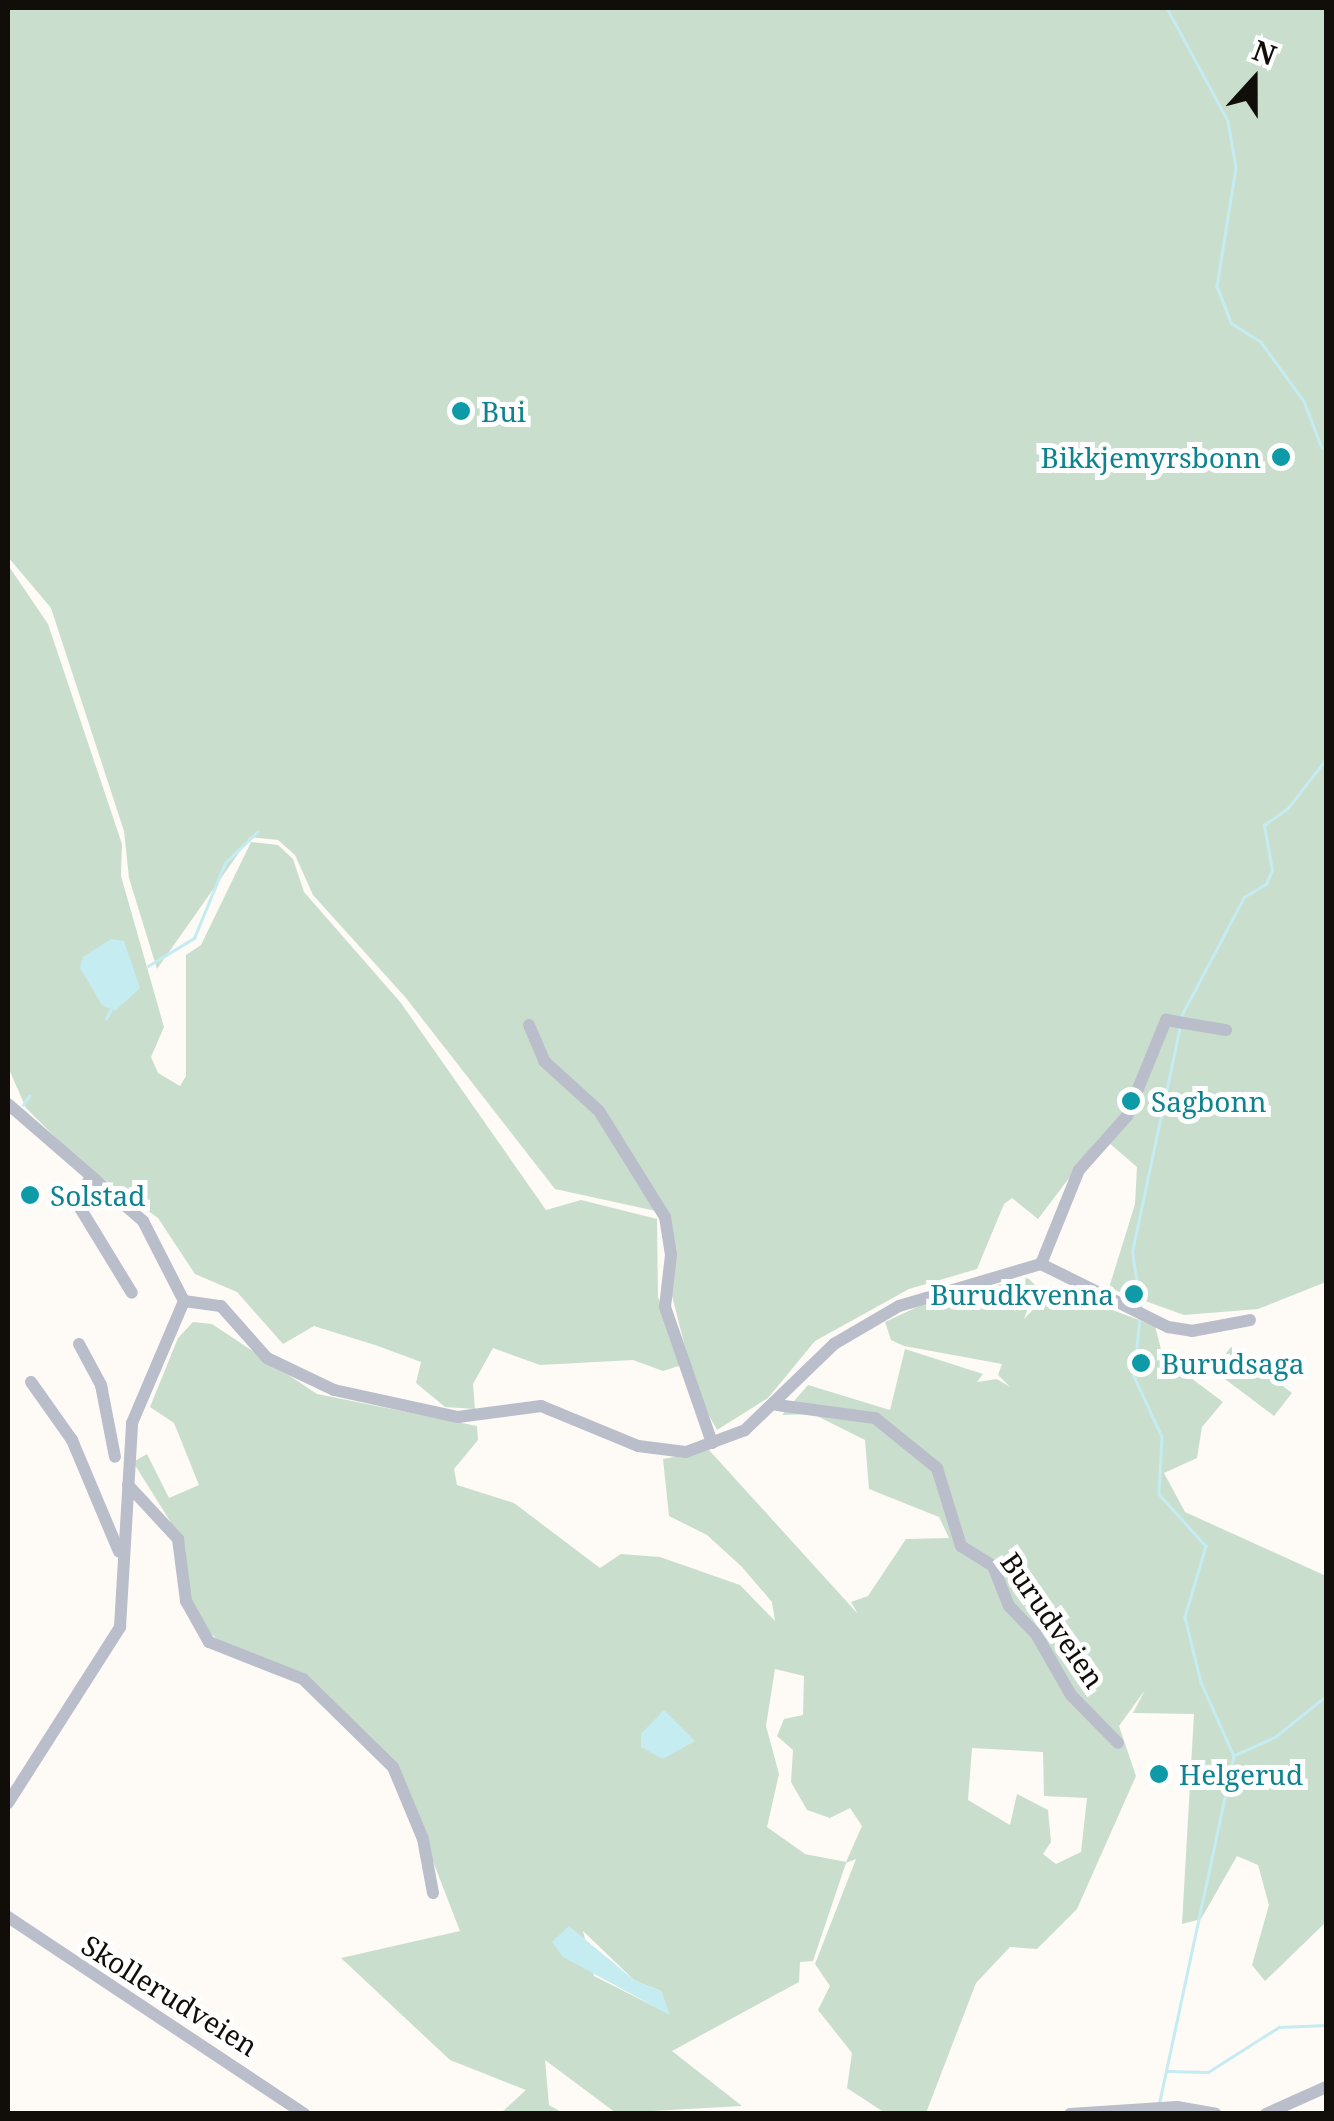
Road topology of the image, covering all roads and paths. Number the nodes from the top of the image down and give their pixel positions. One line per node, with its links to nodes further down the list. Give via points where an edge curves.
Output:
1 (529, 1025): 12 (street, via 544,1062 599,1111 666,1216 671,1255 665,1307)
2 (1226, 1030): 5 (street, via 1174,1020 1127,1116 1079,1170)
3 (8, 1104): 4 (street)
4 (91, 1176): 6 (street, via 78,1203); 7 (street, via 143,1222)
5 (1040, 1264): 8 (street, via 1142,1315 1192,1331); 11 (street, via 899,1306 814,1360)
6 (132, 1293)
7 (184, 1301): 12 (street, via 221,1306 267,1358 334,1390 458,1417 558,1409 658,1452); 14 (street, via 132,1423)
8 (1250, 1320)
9 (79, 1344): 13 (street, via 101,1385)
10 (31, 1382): 15 (street, via 72,1440)
11 (777, 1405): 12 (street); 16 (street, Burudveien, via 875,1418 937,1468 960,1546 993,1566 1010,1606 1036,1634 1071,1695)
12 (712, 1444)
13 (115, 1457)
14 (128, 1484): 15 (street); 18 (street, via 178,1539 186,1601 210,1642 303,1679 401,1778)
15 (121, 1556): 17 (street, via 120,1627)
16 (1118, 1743)
17 (8, 1803)
18 (433, 1893)
19 (8, 1918): 22 (street, Skollerudveien)
20 (1326, 2087): 25 (street)
21 (1146, 2111): 23 (street); 24 (street)
22 (305, 2114)
23 (1070, 2114)
24 (1215, 2114)
25 (1266, 2114)

